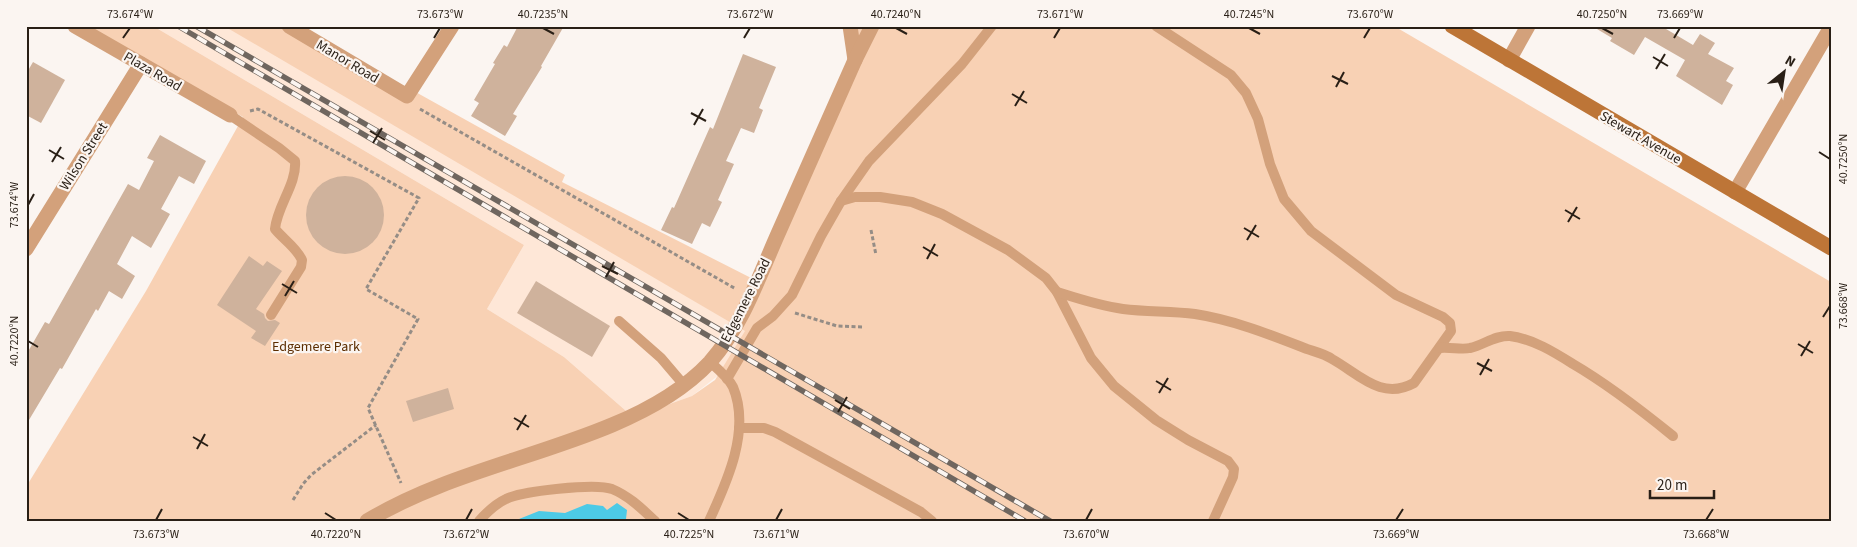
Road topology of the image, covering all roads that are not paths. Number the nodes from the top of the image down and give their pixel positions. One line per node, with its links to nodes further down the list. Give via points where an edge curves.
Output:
1 (76, 26): 13 (street, Plaza Road)
2 (289, 26): 3 (street, Manor Road, via 407,96)
3 (452, 26)
4 (850, 26): 11 (street)
5 (872, 26): 11 (street, Edgemere Road)
6 (992, 26): 16 (lane, via 962,64 869,161)
7 (1156, 26): 22 (lane, via 1230,75 1246,93 1258,119 1284,199 1311,231 1396,295 1450,323 1451,332)
8 (1452, 26): 12 (main road, Stewart Avenue)
9 (1528, 26): 12 (street)
10 (1831, 27): 15 (street)
11 (855, 60): 23 (street, Edgemere Road, via 750,297 734,328)
12 (1509, 60): 15 (main road, Stewart Avenue)
13 (140, 64): 14 (street, Plaza Road); 18 (street, Wilson Street)
14 (230, 115): 20 (lane, via 295,161 296,170 276,218 275,229 295,248 302,260 301,267)
15 (1735, 192): 17 (main road, Stewart Avenue)
16 (841, 201): 19 (lane, via 880,197 912,202 942,214 1008,250 1046,278); 24 (lane, via 792,295 784,306 757,328)
17 (1831, 248)
18 (26, 249)
19 (1057, 292): 22 (lane, via 1123,309 1195,314 1225,320 1331,358 1371,384 1387,389 1405,388 1414,383); 33 (lane, via 1092,358 1114,386 1156,420 1228,461 1234,469)
20 (272, 315)
21 (619, 321): 25 (lane, via 661,358)
22 (1440, 348): 27 (lane, via 1471,348 1509,336 1529,340 1599,380)
23 (710, 362): 24 (lane); 25 (street, Edgemere Road)
24 (727, 379): 26 (lane, via 736,399)
25 (684, 385): 28 (street, Edgemere Road, via 646,410 426,490)
26 (739, 428): 31 (lane, via 735,452); 32 (lane, via 764,428 775,432)
27 (1673, 436)
28 (367, 521)
29 (480, 521): 30 (lane, via 490,508 507,498 593,487 611,489 629,498)
30 (655, 521)
31 (708, 521)
32 (932, 521)
33 (1213, 521)

